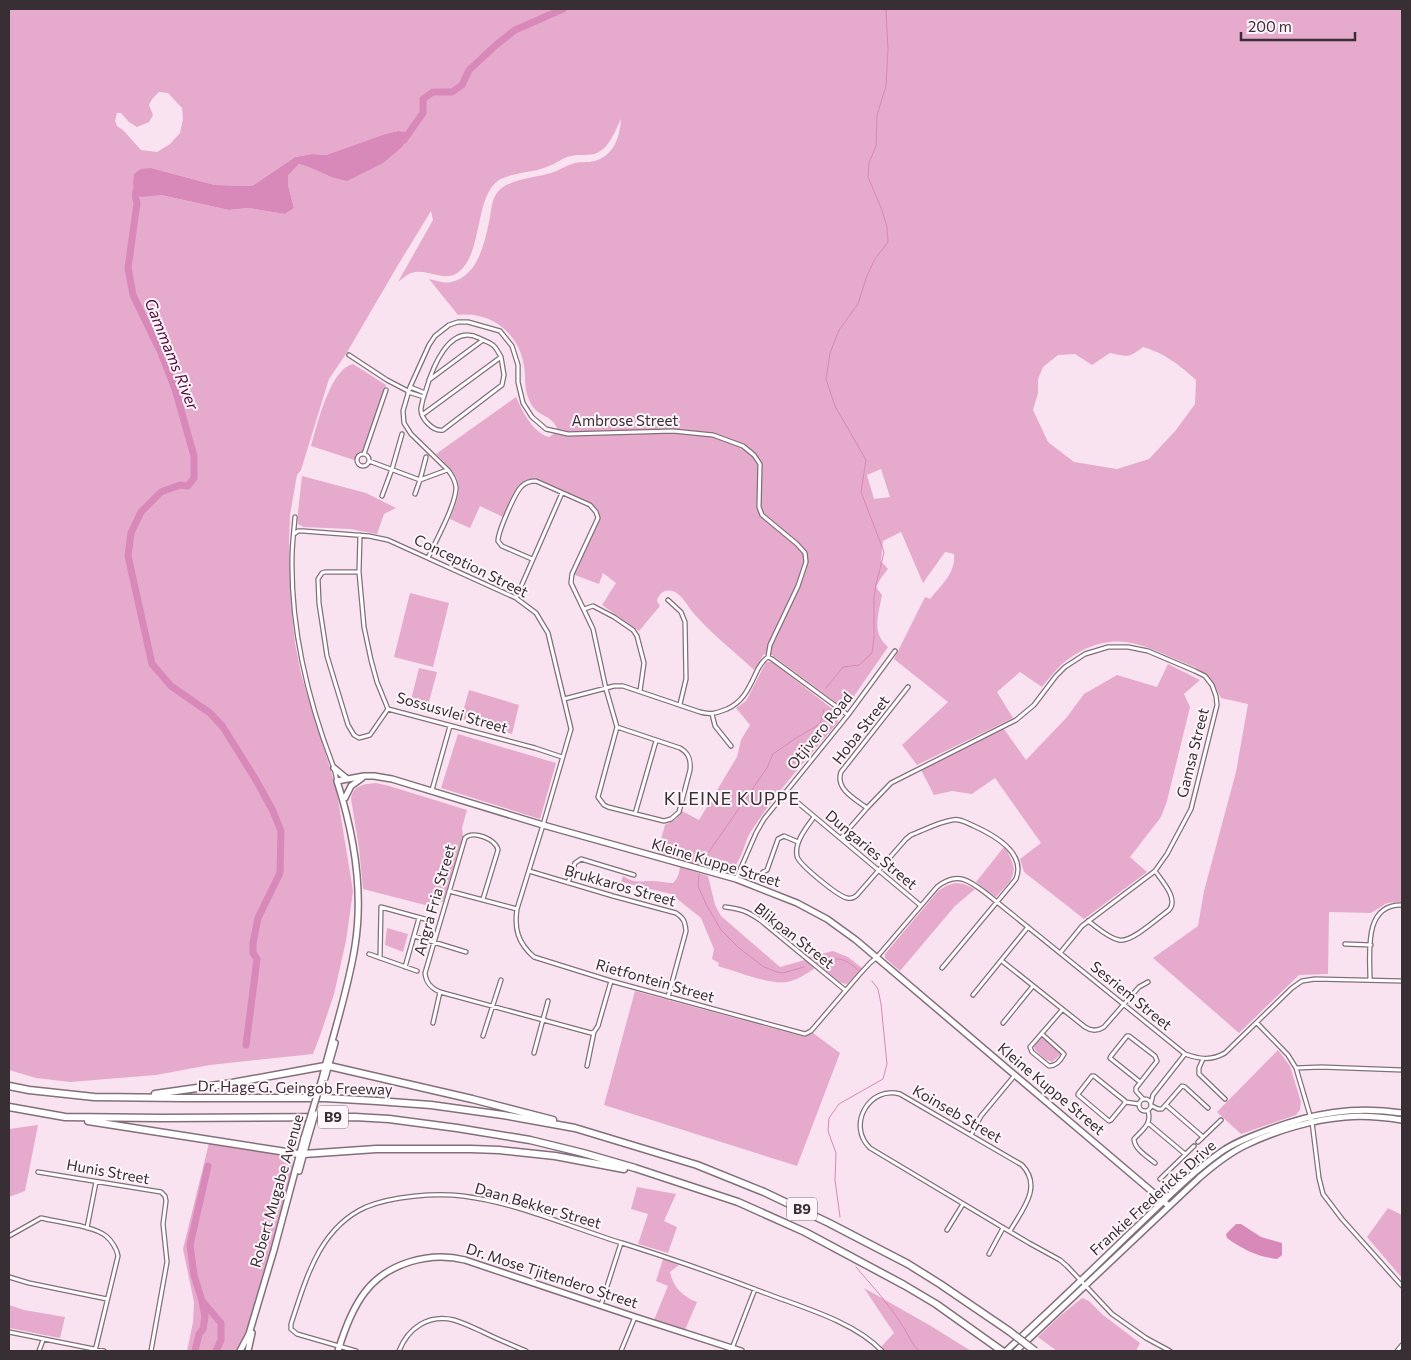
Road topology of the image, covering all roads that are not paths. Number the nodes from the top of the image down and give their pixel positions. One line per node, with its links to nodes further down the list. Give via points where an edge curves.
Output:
1 (483, 340): 3 (street, via 493,345); 4 (street); 4 (street, via 470,335 450,343 439,356)
2 (349, 355): 6 (street)
3 (501, 358): 8 (street); 8 (street, via 502,385 443,430 434,429)
4 (429, 380): 7 (street)
5 (386, 390): 10 (street)
6 (409, 390): 7 (street); 14 (street, Ambrose Street, via 403,411 404,423); 29 (street, Ambrose Street, via 435,336 449,325 468,322 500,331 512,346 523,403 532,417 546,429 568,434 673,431 713,435 744,446 760,464 759,507 762,514 805,553 806,562 798,586 770,645)
7 (424, 395): 8 (street)
8 (422, 415)
9 (402, 434): 13 (street)
10 (364, 454): 12 (street); 12 (street, via 358,456 358,464 367,465)
11 (426, 457): 15 (street)
12 (369, 461): 13 (street)
13 (392, 469): 15 (street); 18 (street)
14 (448, 470): 15 (street); 22 (street, Ambrose Street, via 455,483 454,501)
15 (420, 480): 17 (street)
16 (562, 493): 23 (street); 23 (street, via 536,481 521,486 499,532 498,541 502,546); 27 (street, via 590,506 598,518 572,574 571,583)
17 (414, 494)
18 (382, 496)
19 (295, 517): 20 (street, Robert Mugabe Avenue)
20 (294, 534): 21 (street, Conception Street, via 302,531); 43 (street, Robert Mugabe Avenue, via 292,588 298,645)
21 (360, 536): 22 (street, Conception Street, via 388,540); 24 (street, Sossusvlei Street)
22 (428, 558): 25 (street, Conception Street)
23 (532, 559): 25 (street)
24 (359, 572): 35 (street, Sossusvlei Street, via 364,627 377,682); 35 (street, via 325,572 319,575 319,603 327,656 354,735 359,738 370,735)
25 (516, 598): 33 (street, Conception Street, via 536,613 548,633)
26 (668, 600): 34 (street, via 681,612 685,622 686,679)
27 (584, 609): 31 (street, via 593,629); 32 (street, via 593,606 633,630 644,663)
28 (895, 651): 37 (street, Otjivero Road)
29 (768, 657): 36 (street, via 762,661 741,700); 37 (street)
30 (908, 687): 49 (street, Hoba Street, via 841,772 844,790)
31 (606, 689): 32 (street, via 618,685); 33 (street); 39 (street)
32 (640, 690): 34 (street)
33 (564, 699): 42 (street, Conception Street, via 571,729)
34 (680, 704): 36 (street)
35 (388, 709): 38 (street, Sossusvlei Street)
36 (712, 714): 41 (street, via 715,726)
37 (848, 715): 47 (street, Otjivero Road)
38 (450, 726): 42 (street, Sossusvlei Street); 46 (street)
39 (616, 727): 40 (street); 50 (street, via 598,798 608,808)
40 (656, 741): 50 (street); 50 (street, via 680,748 689,757 690,770 679,812 664,821)
41 (732, 746)
42 (562, 757): 52 (street, Conception Street)
43 (335, 770): 45 (street); 45 (street, Robert Mugabe Avenue)
44 (364, 776): 45 (street, Kleine Kuppe Street); 46 (street, Kleine Kuppe Street, via 392,779); 48 (street, via 351,786)
45 (341, 779): 48 (street, Robert Mugabe Avenue); 110 (street, Robert Mugabe Avenue, via 359,890 358,918 349,978)
46 (432, 790): 52 (street, Kleine Kuppe Street)
47 (785, 792): 51 (street, Dungaries Street); 60 (street, Otjivero Road, via 756,833)
48 (345, 798): 110 (street, Robert Mugabe Avenue, via 358,860 360,918 352,973)
49 (866, 808): 53 (street, Gamsa Street); 56 (street, Gamsa Street, via 896,779 1016,720 1034,705 1074,660 1108,647 1123,646 1163,657 1205,676 1216,696 1217,705 1191,809 1168,854)
50 (635, 814)
51 (814, 817): 53 (street, Dungaries Street); 54 (street)
52 (543, 825): 57 (street, Rietfontein Street); 60 (street, Kleine Kuppe Street)
53 (841, 838): 55 (street, Dungaries Street)
54 (798, 842): 55 (street, via 796,852 799,861 847,898 856,896); 59 (street, via 784,836 778,839 767,870)
55 (879, 870): 64 (street, via 901,843 912,835 961,820 992,835 1014,857 1018,872 1016,880); 65 (street, Dungaries Street)
56 (1155, 870): 70 (street, Gamsa Street); 70 (street, via 1171,895 1172,908 1131,938 1122,940)
57 (529, 871): 61 (street, Brukkaros Street); 68 (street, Rietfontein Street)
58 (634, 875): 61 (street, via 581,859 575,863)
59 (761, 875)
60 (736, 879): 80 (street, Kleine Kuppe Street, via 814,911)
61 (568, 883): 95 (street, Brukkaros Street, via 682,916 686,931)
62 (449, 891): 63 (street); 63 (street, Angra Fria Street, via 465,838 473,834 493,841 498,850); 74 (street, Angra Fria Street)
63 (483, 899): 68 (street)
64 (997, 902): 65 (street, Sesriem Street, via 972,882 957,878 944,881); 72 (street, Sesriem Street); 84 (street)
65 (920, 905): 80 (street, Sesriem Street)
66 (1402, 905): 76 (street, via 1386,908 1377,916 1372,926)
67 (725, 908): 92 (street, Blikpan Street, via 748,912 760,920)
68 (516, 909): 88 (street, Rietfontein Street, via 517,933 534,957)
69 (419, 918): 71 (street); 73 (street); 81 (street, via 381,907)
70 (1088, 920): 78 (street, Gamsa Street)
71 (432, 921)
72 (1028, 927): 78 (street, Sesriem Street); 82 (street)
73 (414, 936): 74 (street); 83 (street)
74 (433, 942): 77 (street); 93 (street, Angra Fria Street, via 426,976 430,986)
75 (1345, 944): 76 (street)
76 (1371, 945): 87 (street)
77 (466, 952)
78 (1060, 952): 97 (street, Sesriem Street)
79 (369, 954): 81 (street)
80 (877, 957): 92 (street, Rietfontein Street); 114 (street, Kleine Kuppe Street)
81 (380, 958): 83 (street)
82 (1002, 960): 91 (street); 94 (street)
83 (405, 967): 85 (street)
84 (942, 968)
85 (417, 971)
86 (501, 980): 98 (street)
87 (1370, 980): 89 (street); 103 (street, via 1302,981)
88 (611, 981): 95 (street, Rietfontein Street); 104 (street)
89 (1402, 981)
90 (1148, 982): 97 (street, via 1139,986)
91 (1033, 986): 99 (street); 102 (street)
92 (846, 990): 95 (street, Rietfontein Street, via 811,1032 805,1034)
93 (440, 992): 98 (street); 101 (street)
94 (972, 995)
95 (668, 997)
96 (548, 1001): 100 (street)
97 (1124, 1005): 99 (street, via 1104,1027 1096,1030 1085,1028); 108 (street, Sesriem Street)
98 (492, 1006): 100 (street); 106 (street)
99 (1062, 1010): 105 (street)
100 (543, 1020): 104 (street); 107 (street)
101 (433, 1023)
102 (1003, 1023)
103 (1257, 1023): 109 (street, via 1225,1053); 112 (street)
104 (594, 1032): 111 (street)
105 (1042, 1034): 105 (street, via 1064,1054 1054,1065 1049,1066 1030,1050)
106 (483, 1036)
107 (534, 1053)
108 (1185, 1054): 109 (street, Sesriem Street); 117 (street)
109 (1203, 1059): 120 (street, via 1199,1074)
110 (327, 1066): 118 (highway); 134 (highway, via 538,1115); 139 (street, Robert Mugabe Avenue, bridge)
111 (587, 1066)
112 (1296, 1068): 113 (street); 130 (street)
113 (1402, 1070)
114 (1014, 1075): 135 (street); 146 (street, Kleine Kuppe Street)
115 (1140, 1082): 115 (street, via 1157,1058 1127,1036 1110,1058); 119 (street, via 1136,1091)
116 (9, 1086): 118 (highway, Dr. Hage G. Geingob Freeway / B9, via 94,1097)
117 (1153, 1095): 119 (street); 123 (street)
118 (136, 1097): 134 (highway, Dr. Hage G. Geingob Freeway / B9, via 377,1100 476,1111)
119 (1144, 1099): 122 (street); 123 (street)
120 (1225, 1099)
121 (1125, 1102): 121 (street, via 1094,1076 1078,1094 1109,1121); 122 (street)
122 (1139, 1104): 127 (street, via 1141,1110)
123 (1152, 1104): 124 (street, via 1160,1110); 127 (street)
124 (1166, 1105): 126 (street, via 1185,1086); 136 (street)
125 (9, 1107): 129 (highway, Dr. Hage G. Geingob Freeway / B9)
126 (1208, 1108)
127 (1148, 1111): 133 (street)
128 (1402, 1113): 130 (street, Frankie Fredericks Drive, via 1368,1110 1331,1112)
129 (65, 1117): 139 (highway); 143 (highway, Dr. Hage G. Geingob Freeway / B9, via 389,1119 530,1140)
130 (1311, 1119): 132 (street, Frankie Fredericks Drive, via 1367,1116); 146 (street, Frankie Fredericks Drive, via 1251,1136 1230,1147); 148 (street, Frankie Fredericks Drive, via 1247,1144 1214,1165); 159 (street, via 1323,1194)
131 (1221, 1120): 136 (street)
132 (1402, 1120)
133 (1148, 1123): 140 (street); 141 (street, via 1134,1142)
134 (575, 1128): 183 (highway, Dr. Hage G. Geingob Freeway / B9, bridge, via 697,1165 830,1223 908,1264)
135 (970, 1135): 147 (street, Koinseb Street, via 894,1092 875,1098 861,1116 862,1139 870,1148); 152 (street, Koinseb Street, via 1022,1165 1030,1175 1031,1192)
136 (1203, 1137): 137 (street)
137 (1198, 1142)
138 (1194, 1146): 140 (street)
139 (302, 1154): 143 (highway, via 376,1148 499,1150 555,1156); 173 (street, Robert Mugabe Avenue, via 249,1334); 174 (street, Robert Mugabe Avenue)
140 (1185, 1154): 144 (street)
141 (1156, 1163)
142 (38, 1172): 145 (street, Hunis Street)
143 (653, 1174): 181 (highway, Dr. Hage G. Geingob Freeway / B9, via 738,1202 805,1232 936,1304)
144 (1160, 1179)
145 (96, 1182): 149 (street); 172 (street, Hunis Street, via 161,1192 165,1196 163,1224 167,1262)
146 (1164, 1201): 148 (street, Kleine Kuppe Street); 157 (street, Frankie Fredericks Drive)
147 (963, 1204): 150 (street, Koinseb Street); 151 (street)
148 (1169, 1206): 158 (street, Frankie Fredericks Drive)
149 (87, 1228): 153 (street, via 40,1218); 161 (street, via 105,1235 118,1252)
150 (1003, 1228): 152 (street, Koinseb Street); 155 (street)
151 (946, 1230)
152 (1010, 1231): 157 (street, Koinseb Street, via 1060,1260)
153 (9, 1236)
154 (621, 1243): 160 (street, Daan Bekker Street); 162 (street); 167 (street, Daan Bekker Street, via 489,1200 463,1196 403,1198 367,1207 334,1232 317,1254 291,1324 297,1334)
155 (989, 1254)
156 (9, 1277): 161 (street)
157 (1080, 1281): 158 (street, Koinseb Street); 181 (street, Frankie Fredericks Drive)
158 (1085, 1286): 182 (street, Frankie Fredericks Drive); 184 (street, Koinseb Street, via 1119,1320)
159 (1402, 1286)
160 (755, 1289): 169 (street); 180 (street, Daan Bekker Street, via 849,1327)
161 (107, 1300): 168 (street)
162 (600, 1305): 163 (street, Dr. Mose Tjitendero Street); 167 (street, Dr. Mose Tjitendero Street, via 465,1260 429,1258 403,1264 374,1282 351,1316)
163 (635, 1317): 169 (street, Dr. Mose Tjitendero Street); 178 (street)
164 (9, 1332): 165 (street)
165 (43, 1340): 168 (street); 170 (street)
166 (1402, 1346): 185 (street)
167 (339, 1349): 175 (street)
168 (95, 1350): 171 (street)
169 (731, 1350): 179 (street, Dr. Mose Tjitendero Street)
170 (39, 1351)
171 (104, 1351)
172 (151, 1351)
173 (240, 1351)
174 (248, 1351)
175 (356, 1351)
176 (399, 1351): 177 (street, via 404,1339 415,1328 443,1319 457,1321)
177 (526, 1351)
178 (621, 1351)
179 (741, 1351)
180 (882, 1351)
181 (1004, 1351)
182 (1016, 1351)
183 (1035, 1351)
184 (1170, 1351)
185 (1397, 1351)

